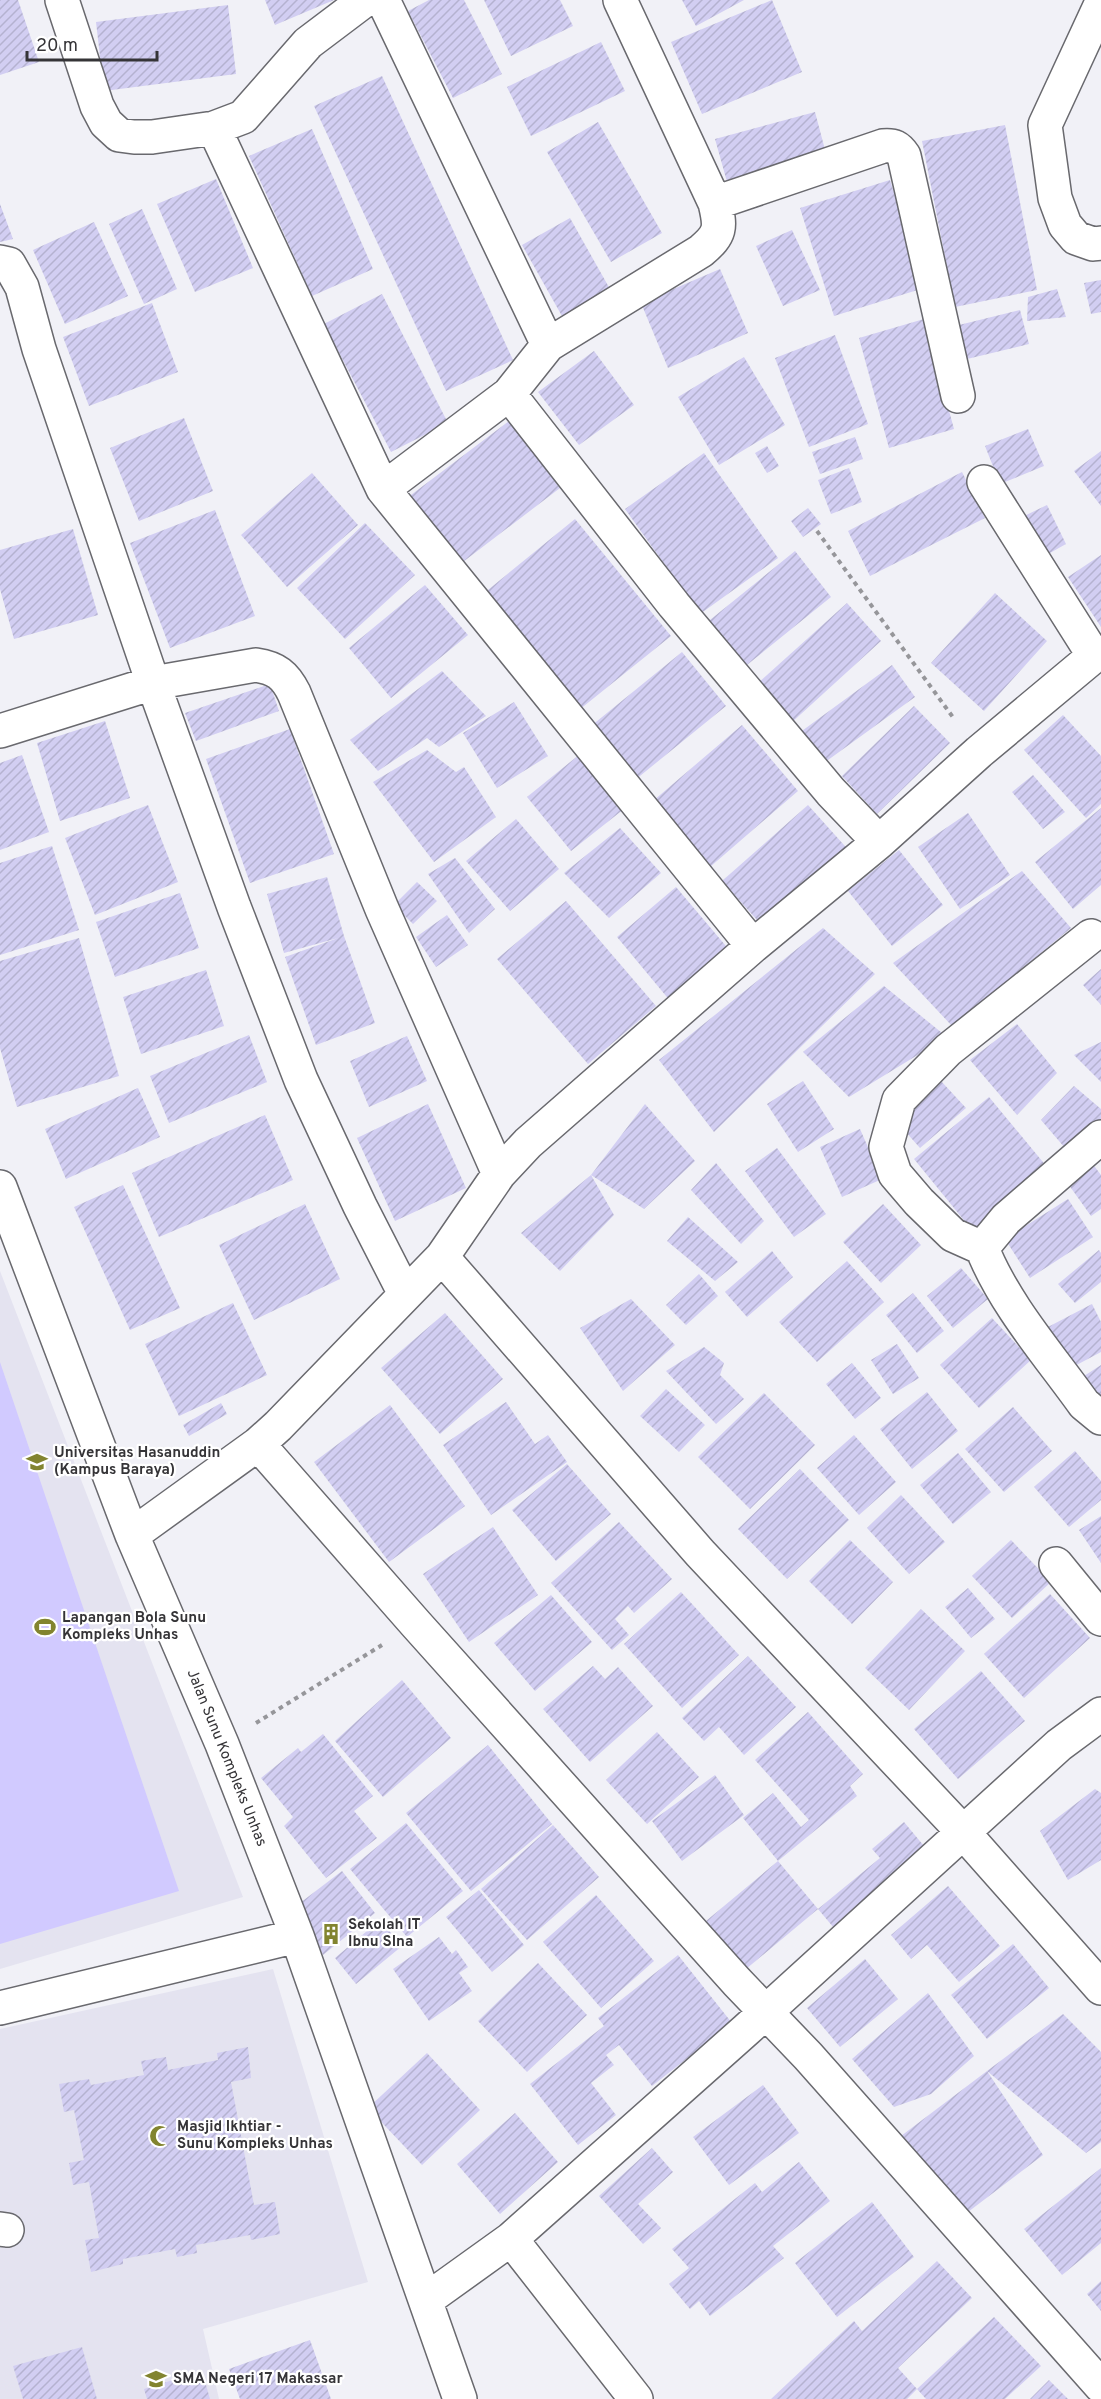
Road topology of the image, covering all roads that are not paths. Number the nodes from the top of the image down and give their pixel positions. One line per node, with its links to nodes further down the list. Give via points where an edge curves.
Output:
1 (62, 0): 6 (street, via 97,106 118,135 152,137)
2 (365, 0): 6 (street, via 308,43 243,117)
3 (382, 0): 10 (street)
4 (620, 0): 7 (street)
5 (1101, 4): 8 (street, via 1045,125 1055,198 1065,225 1076,238)
6 (214, 128): 14 (street)
7 (715, 203): 10 (street, via 718,233 701,251); 12 (street, via 883,146 900,149)
8 (1101, 243)
9 (0, 262): 16 (street, via 9,264 22,287 39,349)
10 (548, 345): 11 (street)
11 (509, 394): 14 (street); 18 (street, via 674,604 831,792)
12 (958, 396)
13 (984, 482): 15 (street)
14 (383, 489): 20 (street)
15 (1098, 654): 18 (street, via 979,752)
16 (153, 683): 17 (street); 22 (street, via 256,665 282,673 288,681 382,909); 26 (street, via 301,1080)
17 (0, 731)
18 (879, 842): 20 (street)
19 (1091, 936): 24 (street, via 948,1050 899,1100 886,1147 895,1174 953,1236)
20 (753, 946): 22 (street, via 528,1143)
21 (1101, 1137): 24 (street, via 1006,1219)
22 (499, 1174): 25 (street)
23 (0, 1187): 29 (street, Jalan Sunu Kompleks Unhas)
24 (982, 1248): 27 (street, via 1003,1291 1084,1404)
25 (442, 1257): 26 (street); 33 (street, via 700,1553)
26 (405, 1294): 28 (street)
27 (1101, 1418)
28 (258, 1444): 29 (street); 37 (street)
29 (132, 1535): 34 (street, Jalan Sunu Kompleks Unhas, via 222,1744)
30 (1056, 1564): 31 (street)
31 (1101, 1619)
32 (1101, 1714): 33 (street, via 1059,1745)
33 (963, 1832): 35 (street); 37 (street)
34 (297, 1936): 36 (street); 39 (street, Jalan Sunu Kompleks Unhas)
35 (1101, 1988)
36 (0, 2008)
37 (766, 2010): 38 (street); 40 (street)
38 (511, 2239): 39 (street); 42 (street)
39 (426, 2300): 41 (street, Jalan Sunu Kompleks Unhas)
40 (1101, 2386)
41 (460, 2399)
42 (636, 2399)

